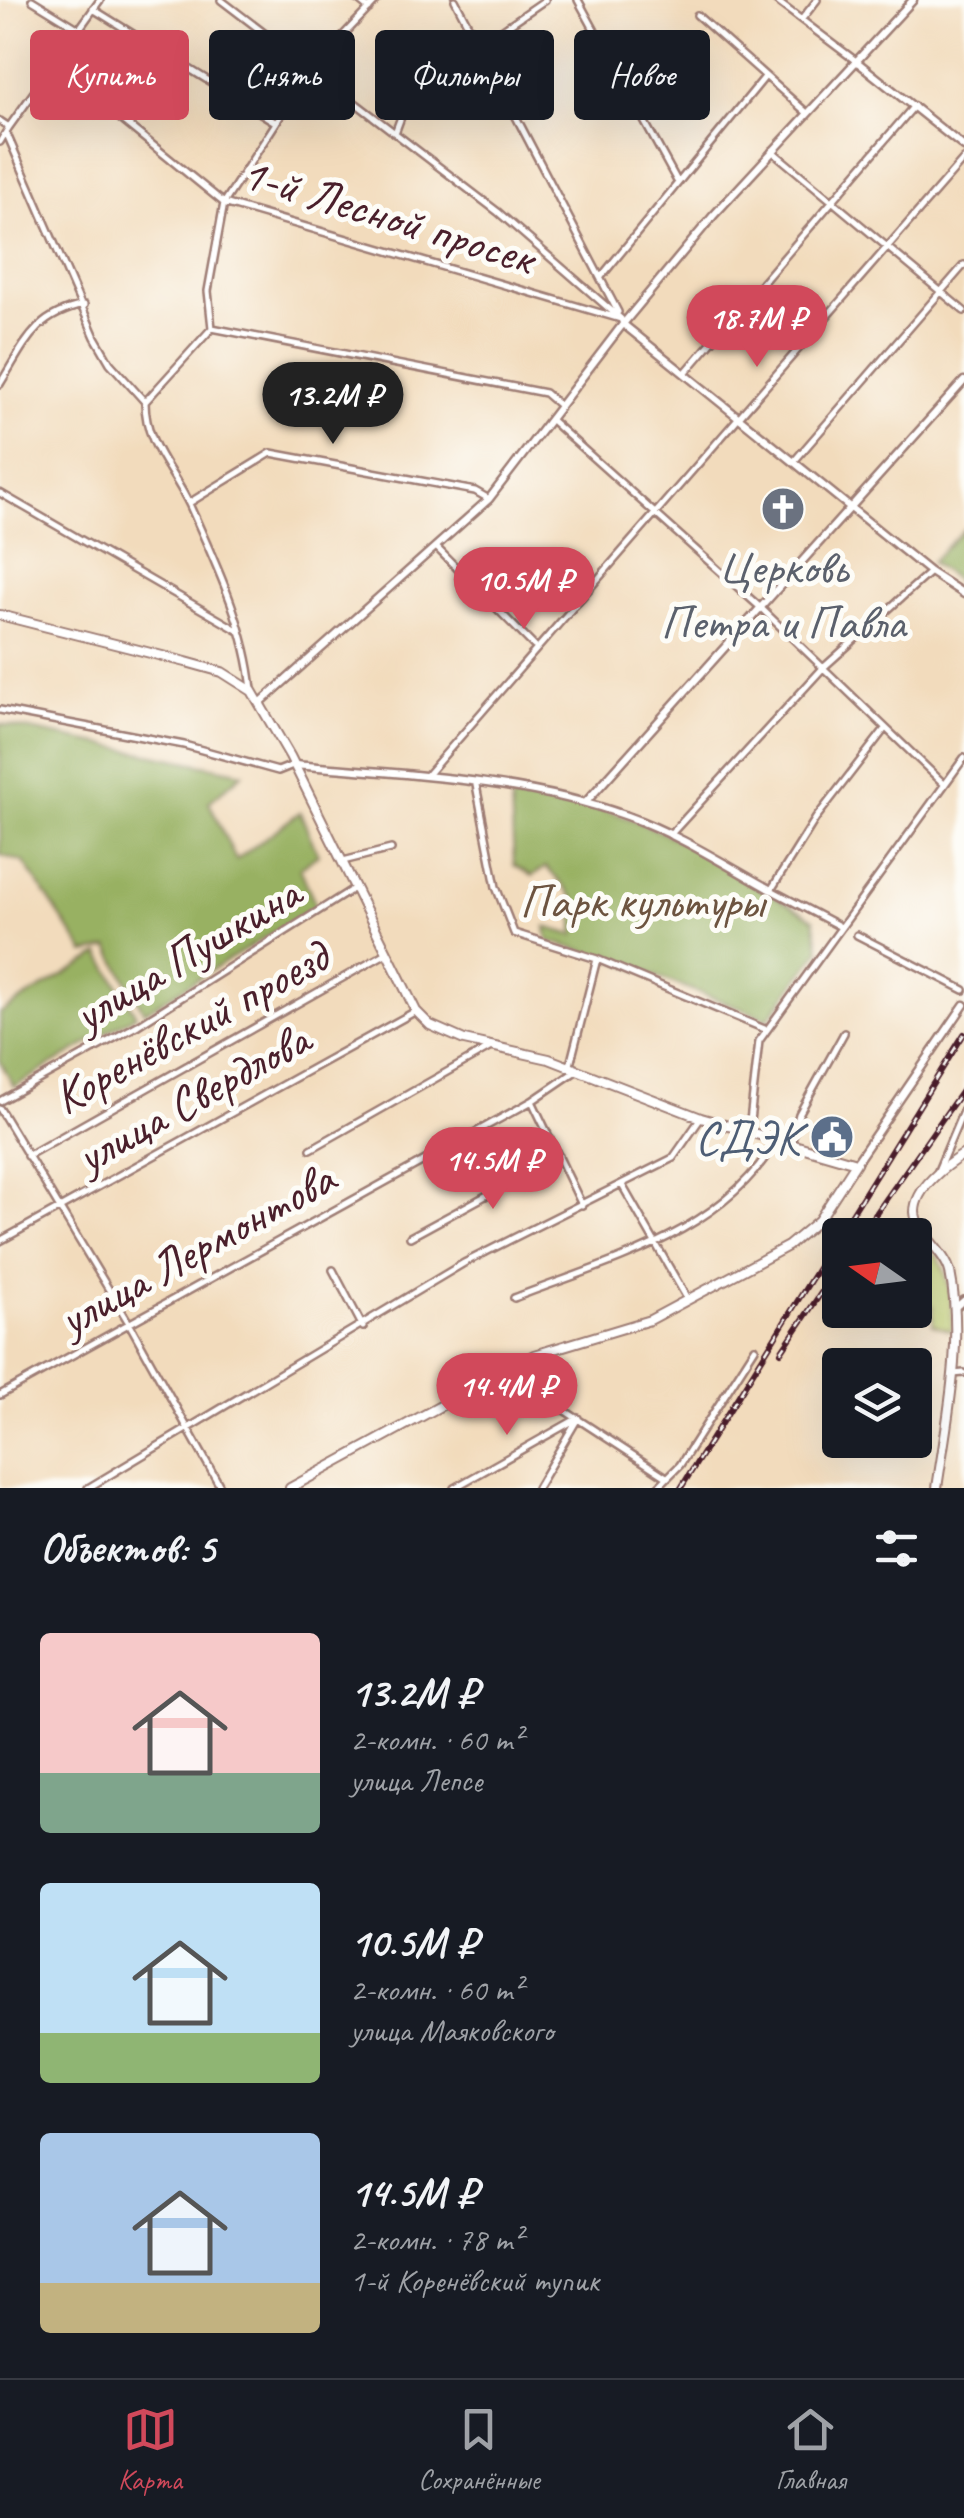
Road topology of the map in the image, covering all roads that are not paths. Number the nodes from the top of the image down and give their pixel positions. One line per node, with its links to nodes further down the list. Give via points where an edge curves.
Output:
1 (32, 0): 16 (street)
2 (100, 0): 12 (street)
3 (221, 0): 17 (street)
4 (358, 0): 13 (street)
5 (377, 0): 13 (street)
6 (455, 0): 19 (street)
7 (544, 0): 20 (street)
8 (578, 0): 38 (street)
9 (776, 0): 15 (street)
10 (817, 0): 15 (street)
11 (913, 0): 21 (street)
12 (94, 9): 16 (street); 31 (street)
13 (368, 9): 18 (street)
14 (698, 14): 22 (street)
15 (802, 19): 21 (street)
16 (79, 29)
17 (260, 30)
18 (348, 30)
19 (470, 30)
20 (500, 30)
21 (856, 61): 25 (street); 26 (street)
22 (764, 78): 26 (street); 38 (street)
23 (30, 98): 32 (street)
24 (355, 103): 33 (street)
25 (914, 106): 35 (street); 39 (street)
26 (806, 112): 36 (street)
27 (122, 120): 40 (street, 1-й Лесной просек)
28 (400, 120): 33 (street)
29 (518, 120): 43 (street)
30 (0, 121): 32 (street)
31 (275, 122): 40 (street)
32 (8, 130): 34 (street); 45 (street)
33 (395, 134): 47 (street, via 498,212)
34 (0, 142)
35 (964, 147)
36 (772, 151): 39 (street); 47 (street)
37 (964, 160): 41 (street)
38 (677, 181): 43 (street)
39 (833, 200): 41 (street); 49 (street)
40 (224, 203): 47 (street, 1-й Лесной просек); 48 (street, via 208,292)
41 (887, 250): 44 (street); 54 (street)
42 (964, 264): 44 (street)
43 (601, 277): 47 (street)
44 (939, 292): 46 (street); 56 (street)
45 (84, 305): 51 (street, via 56,310 35,328); 52 (street, via 110,363)
46 (964, 311)
47 (622, 321): 49 (street); 53 (street)
48 (212, 328): 52 (street); 53 (street, via 545,393)
49 (685, 373): 54 (street)
50 (964, 380): 60 (street)
51 (0, 384)
52 (144, 402): 59 (street, via 148,436)
53 (562, 408): 55 (street)
54 (739, 416): 56 (street); 61 (street)
55 (552, 421): 58 (street); 61 (street)
56 (796, 460): 60 (street)
57 (0, 494): 67 (street)
58 (489, 499): 59 (street, via 271,453); 62 (street)
59 (189, 503): 67 (street)
60 (852, 505): 63 (street); 65 (street)
61 (654, 515): 65 (street); 68 (street)
62 (437, 548): 68 (street); 71 (street)
63 (930, 572): 64 (street); 69 (street)
64 (964, 594)
65 (762, 609): 69 (street); 79 (street)
66 (0, 615): 70 (main road, via 186,662 231,676)
67 (241, 632): 70 (street)
68 (534, 646): 76 (street)
69 (824, 668): 73 (street); 80 (street)
70 (252, 691): 71 (main road)
71 (260, 703): 75 (main road)
72 (0, 710): 75 (street, via 184,745 278,771)
73 (884, 730): 77 (street); 84 (street)
74 (964, 758): 77 (street)
75 (293, 764): 76 (street); 82 (main road)
76 (425, 777): 78 (street)
77 (943, 783): 85 (street)
78 (476, 785): 79 (street); 88 (street, via 508,926)
79 (586, 802): 80 (street)
80 (670, 834): 84 (street)
81 (391, 849): 82 (street)
82 (340, 862): 83 (main road)
83 (353, 889): 87 (main road); 96 (street, улица Пушкина, via 132,1028)
84 (770, 890): 85 (street)
85 (839, 926): 92 (street)
86 (857, 935): 89 (street)
87 (385, 954): 91 (main road); 106 (street, Коренёвский проезд)
88 (597, 958): 92 (street); 95 (street)
89 (964, 990)
90 (964, 1005): 108 (street)
91 (416, 1012): 94 (main road, via 439,1030); 112 (street, улица Свердлова)
92 (768, 1030): 101 (street, via 754,1056)
93 (844, 1032): 103 (street)
94 (493, 1046): 95 (main road); 104 (street)
95 (574, 1067): 97 (street, улица Лермонтова, via 572,1076); 100 (main road)
96 (0, 1100)
97 (532, 1101): 107 (street); 120 (street, улица Лермонтова)
98 (0, 1109): 106 (street)
99 (964, 1109): 109 (street)
100 (701, 1118): 101 (main road); 110 (street, via 673,1158)
101 (749, 1134): 102 (main road)
102 (776, 1140): 103 (main road); 115 (street, via 748,1183)
103 (790, 1144): 108 (main road)
104 (311, 1149)
105 (964, 1154): 109 (main road)
106 (27, 1156): 112 (street)
107 (560, 1156): 111 (street); 113 (street)
108 (856, 1163): 118 (main road, via 805,1233)
109 (936, 1176): 119 (main road, via 915,1214 946,1261)
110 (622, 1185): 111 (street); 115 (street)
111 (582, 1206): 121 (street, via 464,1263)
112 (60, 1207): 114 (street, улица Свердлова); 120 (street)
113 (410, 1237)
114 (0, 1241)
115 (656, 1242): 117 (street); 118 (street)
116 (333, 1270): 121 (street)
117 (514, 1298)
118 (690, 1302): 123 (main road)
119 (960, 1304): 124 (main road)
120 (129, 1323): 126 (street, улица Лермонтова); 128 (street)
121 (363, 1327): 128 (street)
122 (756, 1348): 129 (street, via 680,1465)
123 (504, 1371): 127 (street); 132 (main road)
124 (952, 1374): 125 (street); 136 (main road)
125 (964, 1374)
126 (0, 1395)
127 (578, 1418): 129 (street); 133 (street); 134 (street)
128 (188, 1430): 130 (street); 131 (street)
129 (664, 1476): 135 (street)
130 (88, 1488)
131 (220, 1488)
132 (290, 1488)
133 (454, 1488)
134 (537, 1488)
135 (657, 1488)
136 (937, 1488)

